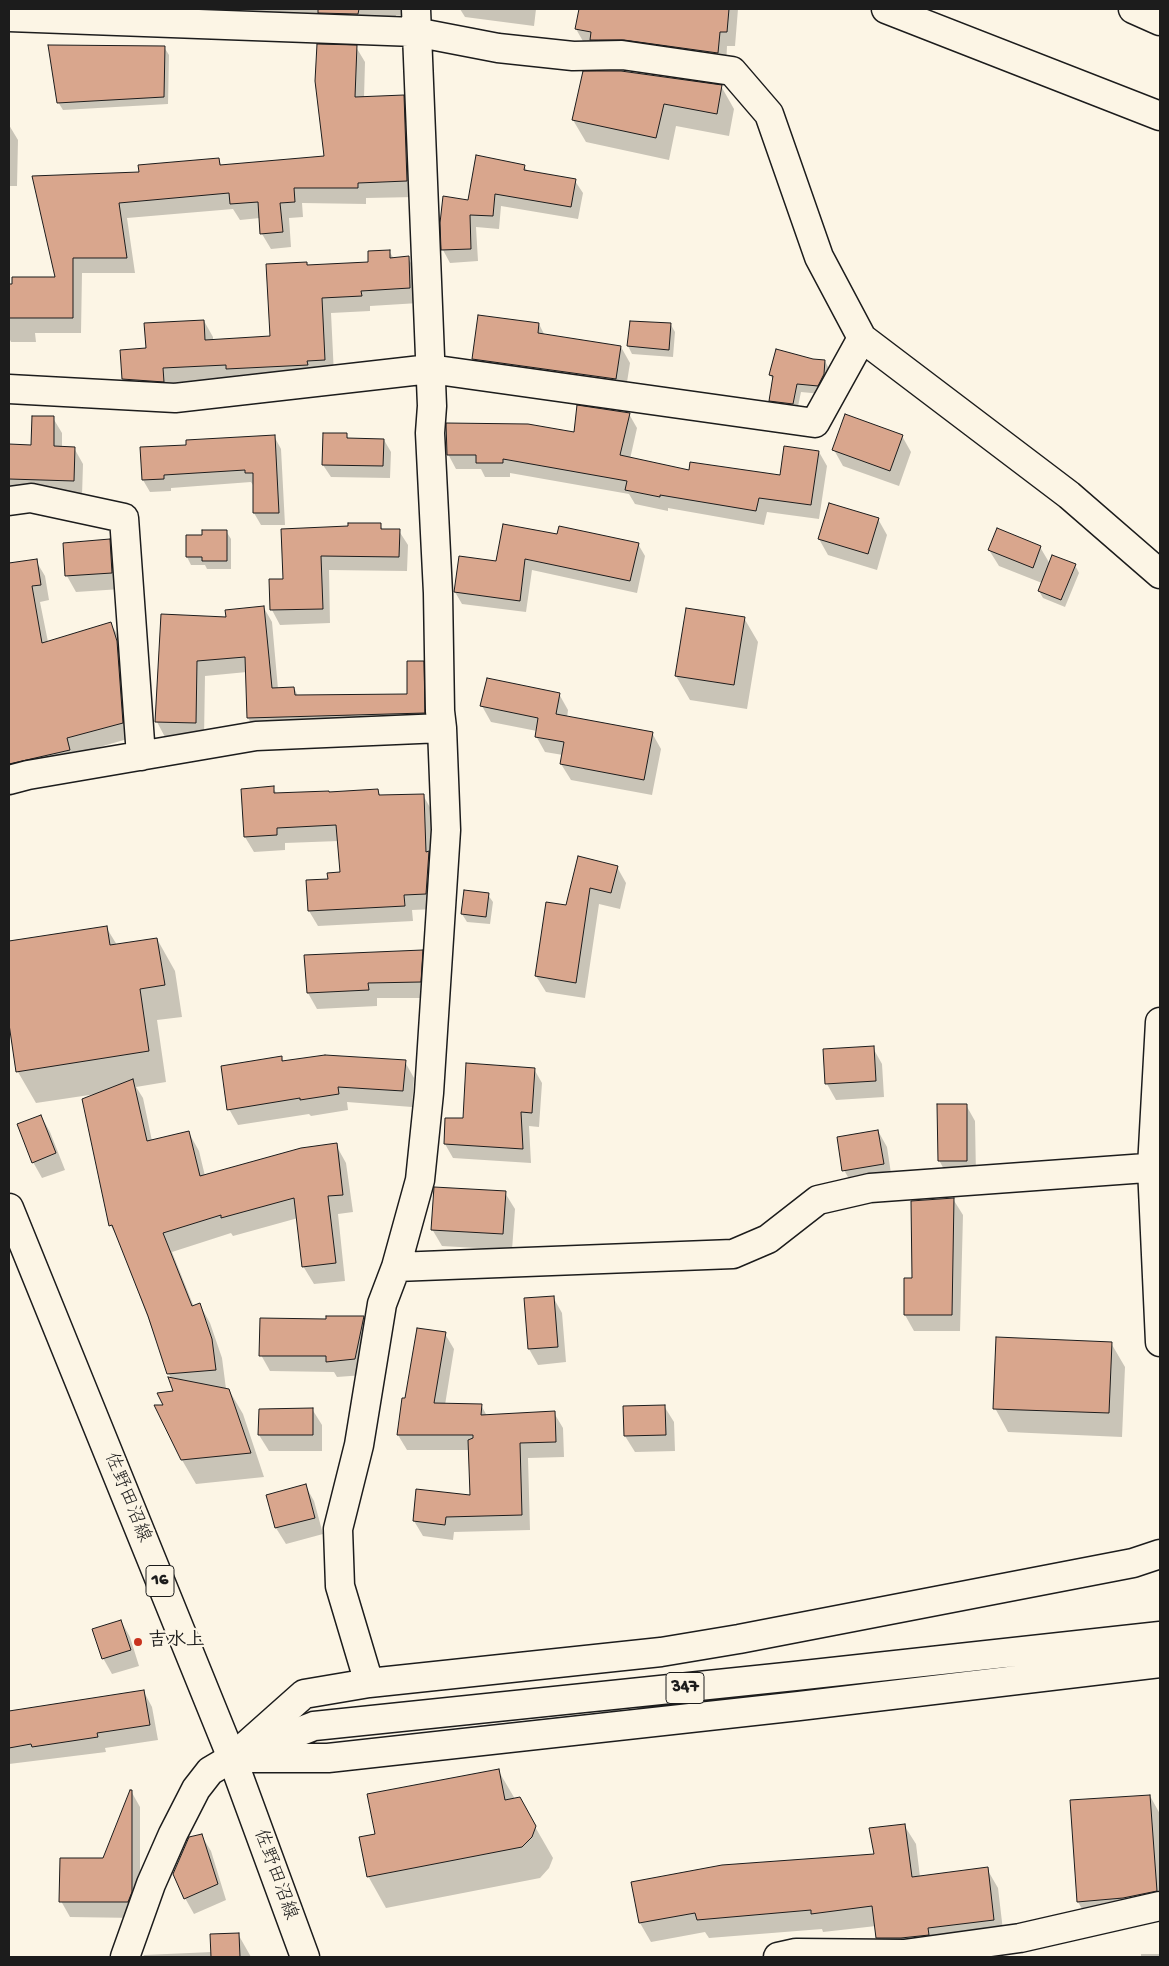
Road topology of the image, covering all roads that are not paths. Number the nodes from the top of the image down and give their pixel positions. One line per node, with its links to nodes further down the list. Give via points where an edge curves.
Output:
1 (886, 9): 6 (main road)
2 (1133, 9): 5 (main road)
3 (9, 17): 4 (main road)
4 (416, 20): 7 (main road, via 498,48 574,56 622,55 732,72 770,114 819,257); 8 (main road)
5 (1160, 21)
6 (1160, 116)
7 (862, 338): 8 (main road, via 815,423); 11 (main road, via 1069,495)
8 (430, 370): 9 (main road, via 175,398); 12 (main road)
9 (9, 389)
10 (9, 501): 13 (main road, via 31,498 124,518)
11 (1160, 574)
12 (442, 728): 13 (main road, via 256,736); 18 (main road, via 446,830 429,1092 420,1180)
13 (141, 756): 14 (main road)
14 (9, 780)
15 (1160, 1022): 16 (main road)
16 (1156, 1167): 18 (main road, via 870,1188 818,1200 768,1239 733,1254); 19 (main road)
17 (9, 1208): 24 (main road, 佐野田沼線 / 16)
18 (396, 1267): 23 (main road, via 382,1304 359,1445 338,1529 340,1586)
19 (1160, 1342)
20 (1160, 1554): 23 (main road, via 1133,1563 661,1652)
21 (1152, 1637): 24 (main road, 347, via 314,1726)
22 (1154, 1664): 24 (main road, 347, via 328,1758)
23 (369, 1683): 24 (main road, via 304,1694)
24 (232, 1758): 27 (main road, via 210,1771 196,1789 151,1884); 28 (main road, 佐野田沼線 / 16)
25 (1160, 1906): 26 (main road, via 1020,1938)
26 (904, 1956): 29 (main road, via 796,1953)
27 (125, 1957)
28 (305, 1957)
29 (778, 1957)

